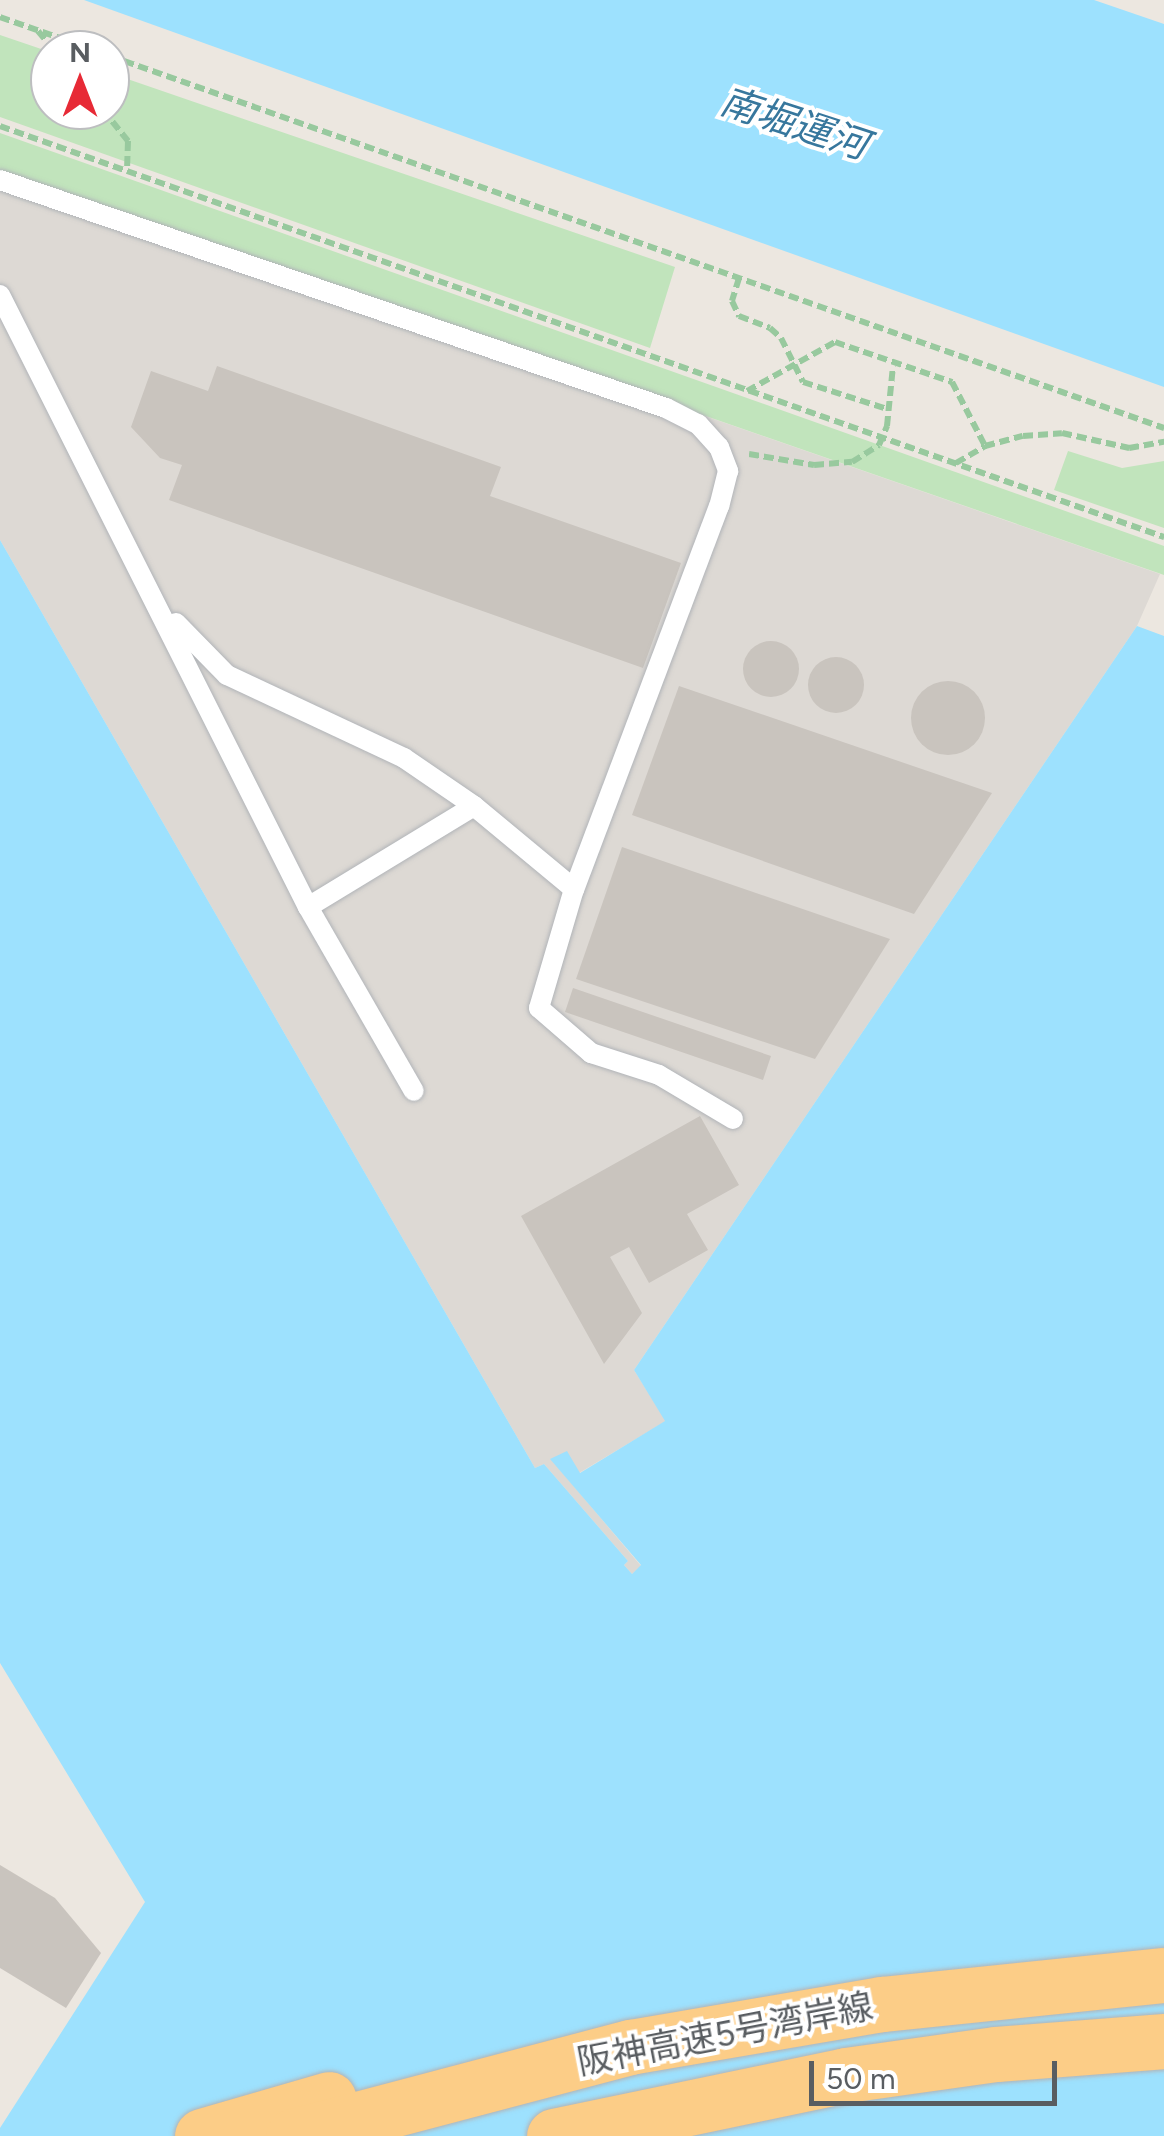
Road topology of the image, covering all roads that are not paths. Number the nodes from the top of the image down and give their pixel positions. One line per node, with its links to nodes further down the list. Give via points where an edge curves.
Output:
1 (0, 180): 5 (lane, via 666,408 698,424 719,447 728,471 719,506)
2 (0, 294): 3 (lane)
3 (152, 592): 4 (lane, via 226,675 404,758); 6 (lane)
4 (474, 806): 5 (lane); 6 (lane)
5 (574, 889): 8 (lane, via 538,1008 591,1053 659,1074)
6 (308, 906): 7 (lane)
7 (414, 1090)
8 (733, 1119)
9 (1164, 1975): 11 (highway, 阪神高速5号湾岸線, via 900,2002)
10 (1164, 2041): 14 (highway, 阪神高速5号湾岸線, via 846,2075)
11 (630, 2047): 12 (highway, via 504,2060 351,2093); 13 (highway, 阪神高速5号湾岸線)
12 (202, 2136)
13 (293, 2136)
14 (554, 2136)

